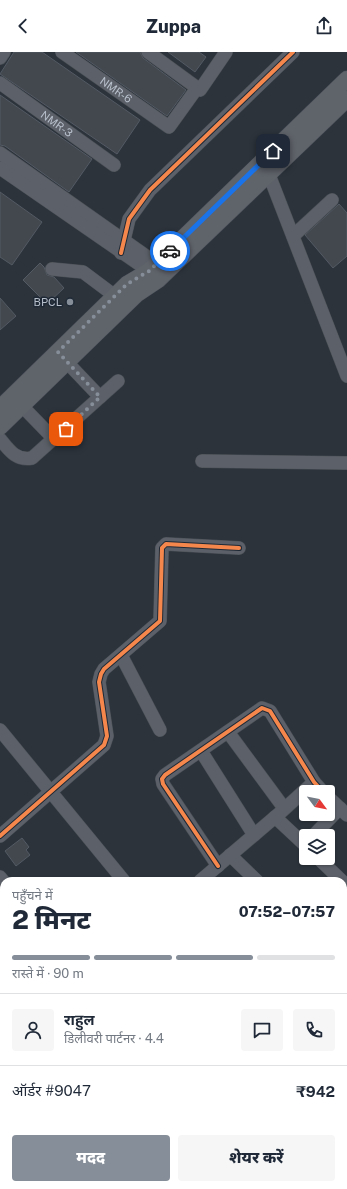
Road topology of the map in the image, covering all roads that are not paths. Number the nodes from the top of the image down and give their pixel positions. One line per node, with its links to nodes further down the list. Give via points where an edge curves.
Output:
1 (4, 52): 6 (street)
2 (62, 52): 9 (street, NMR-6, via 169,127)
3 (148, 52): 9 (street)
4 (226, 52): 9 (street)
5 (293, 52): 17 (street, via 150,190 128,218)
6 (0, 58)
7 (347, 79): 10 (main road)
8 (0, 84): 12 (street, NMR-3)
9 (199, 88)
10 (343, 100): 13 (main road)
11 (0, 153): 17 (street)
12 (114, 165)
13 (266, 167): 16 (street); 20 (main road)
14 (0, 168): 18 (street)
15 (332, 200): 16 (street)
16 (293, 236): 23 (street)
17 (124, 240): 18 (street); 20 (street)
18 (121, 253): 20 (street)
19 (52, 269): 21 (street, via 83,272)
20 (158, 271): 21 (main road, via 127,284); 22 (main road, via 136,294)
21 (115, 296): 22 (main road)
22 (62, 357): 25 (street); 26 (main road); 27 (main road)
23 (347, 376)
24 (118, 380): 25 (street)
25 (100, 397): 30 (street)
26 (22, 406): 28 (main road); 30 (street)
27 (0, 408)
28 (0, 427)
29 (0, 439): 30 (street, via 14,456 23,460 32,458)
30 (54, 439)
31 (202, 461): 32 (street)
32 (347, 463)
33 (239, 548): 34 (street, via 166,544 162,548 160,621)
34 (121, 655): 36 (street); 41 (street, via 104,669 99,678 107,736 104,745)
35 (0, 730): 41 (street)
36 (160, 730)
37 (228, 732): 38 (street); 39 (street, via 262,708 266,708); 44 (street)
38 (201, 751): 47 (street); 51 (street, via 162,779)
39 (314, 782): 40 (street); 44 (street)
40 (317, 785)
41 (51, 792): 48 (street); 52 (street)
42 (335, 803): 43 (street)
43 (343, 812): 45 (street)
44 (280, 813): 46 (street); 47 (street)
45 (323, 829)
46 (299, 833)
47 (254, 834): 49 (street)
48 (0, 836)
49 (230, 855): 51 (street); 54 (street)
50 (325, 865): 55 (street)
51 (218, 866): 53 (street)
52 (121, 877)
53 (205, 877)
54 (251, 877)
55 (337, 877)

